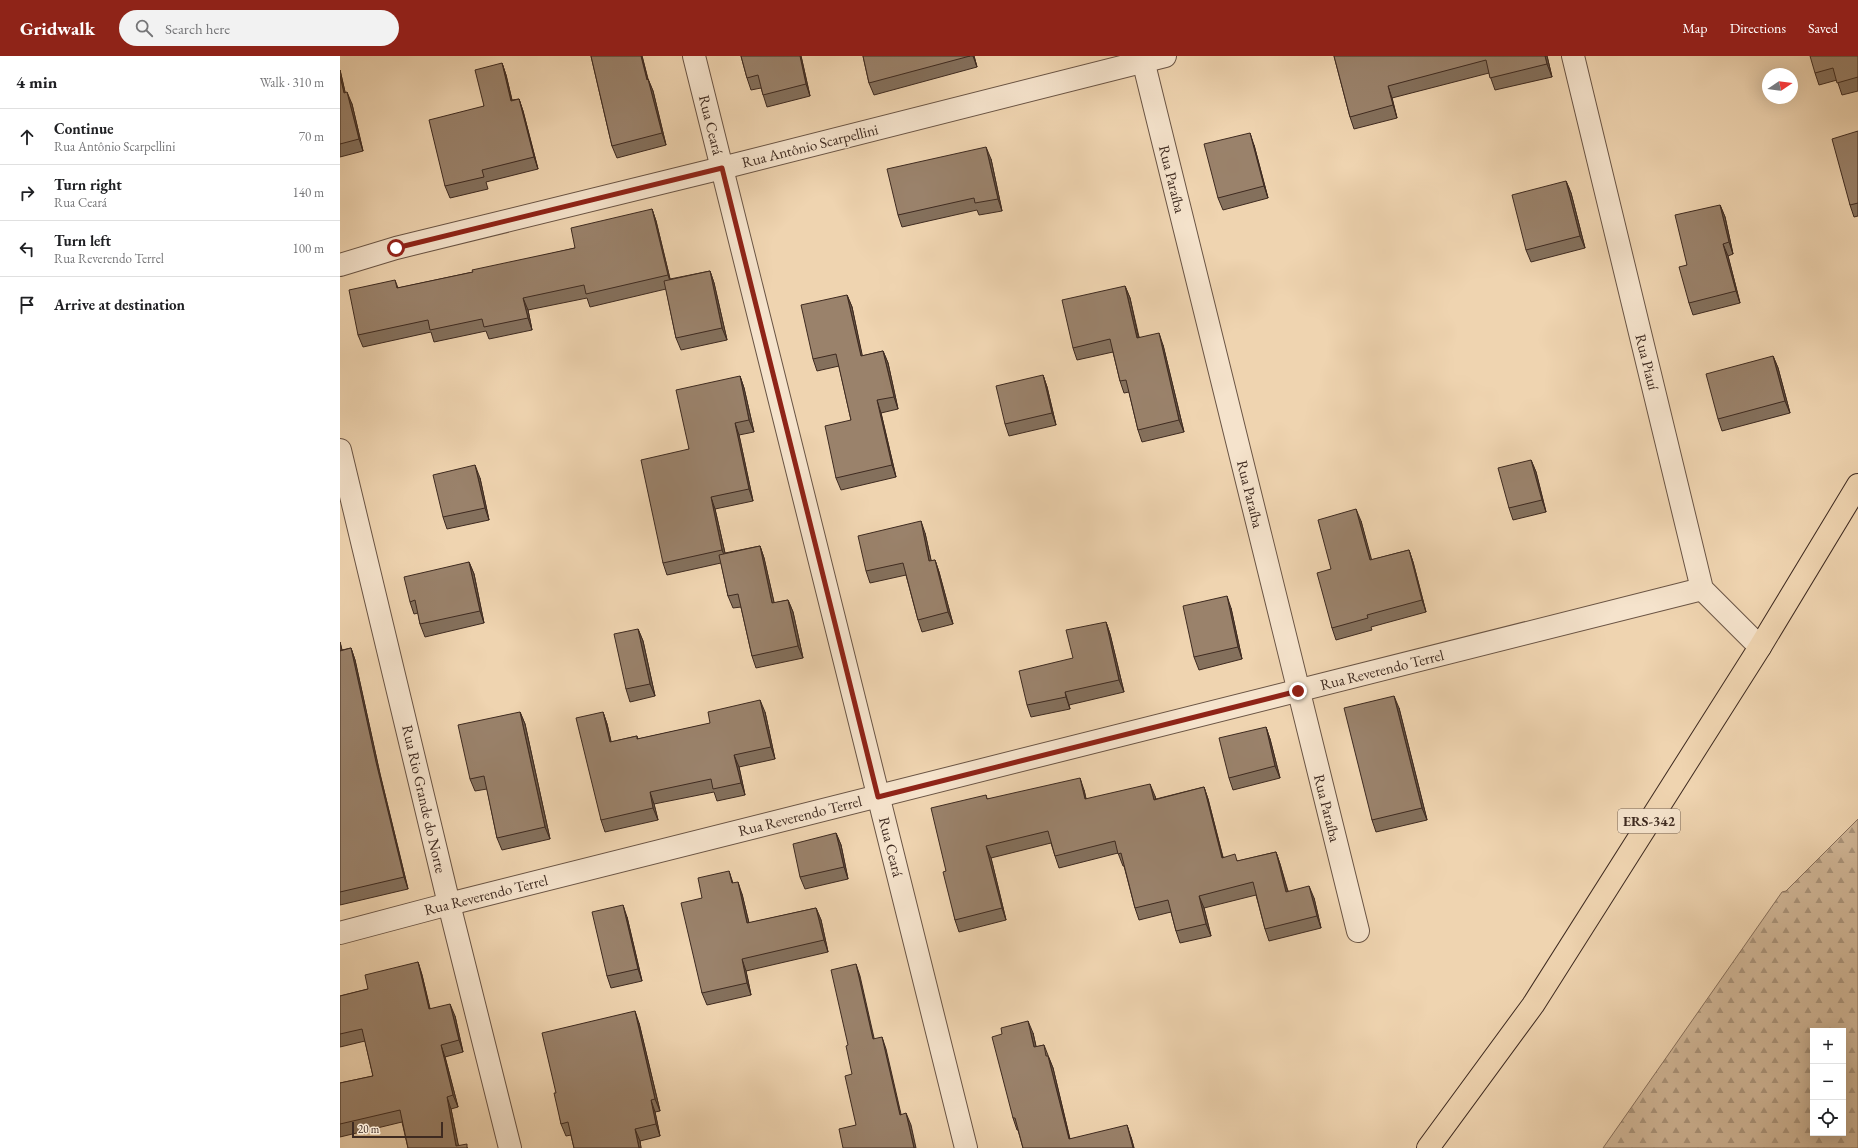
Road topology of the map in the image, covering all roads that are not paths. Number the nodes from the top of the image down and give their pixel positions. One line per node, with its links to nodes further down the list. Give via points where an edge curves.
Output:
1 (694, 56): 5 (street, Rua Ceará)
2 (1165, 56): 4 (street, Rua Antônio Scarpellini)
3 (1573, 56): 9 (street, Rua Piauí)
4 (1143, 59): 5 (street, Rua Antônio Scarpellini); 11 (street, Rua Paraíba)
5 (722, 168): 6 (street, Rua Antônio Scarpellini, via 396,248); 12 (street, Rua Ceará)
6 (340, 265)
7 (340, 450): 13 (street, Rua Rio Grande do Norte)
8 (1858, 485): 10 (main road, ERS-342)
9 (1702, 589): 10 (street); 11 (street, Rua Reverendo Terrel)
10 (1760, 646): 18 (main road, ERS-342, via 1533,1005)
11 (1298, 691): 12 (street, Rua Reverendo Terrel); 14 (street, Rua Paraíba)
12 (878, 797): 13 (street, Rua Reverendo Terrel); 17 (street, Rua Ceará)
13 (449, 904): 15 (street, Rua Reverendo Terrel); 16 (street, Rua Rio Grande do Norte)
14 (1358, 931)
15 (340, 933)
16 (510, 1148)
17 (966, 1148)
18 (1428, 1148)

